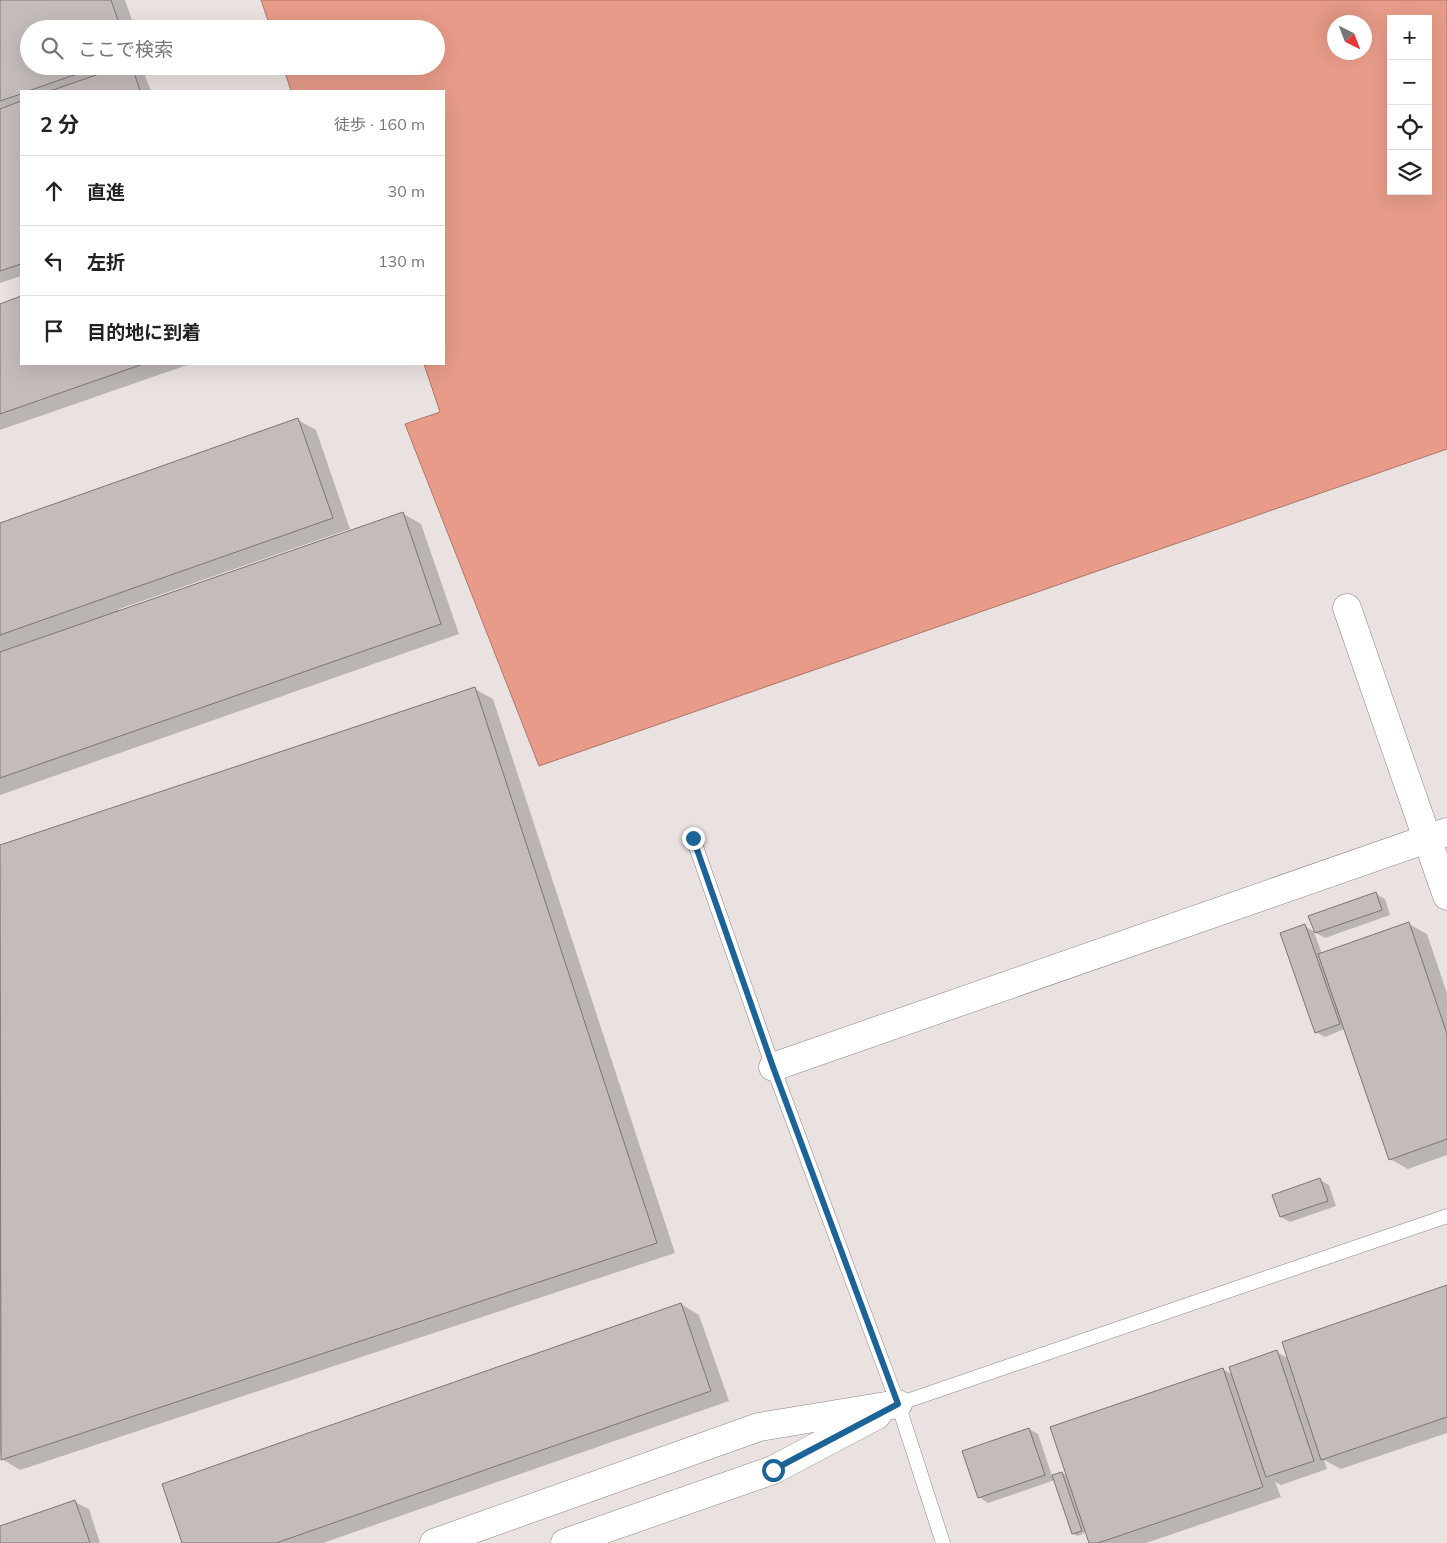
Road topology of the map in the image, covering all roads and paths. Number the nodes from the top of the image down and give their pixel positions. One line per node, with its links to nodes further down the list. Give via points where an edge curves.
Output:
1 (1347, 608): 2 (street)
2 (1437, 835): 4 (street); 5 (street)
3 (693, 838): 5 (lane)
4 (1447, 896)
5 (773, 1067): 7 (lane)
6 (1447, 1216): 7 (lane)
7 (898, 1404): 8 (street, via 759,1427); 9 (street, via 773,1470); 10 (lane)
8 (434, 1543)
9 (565, 1543)
10 (943, 1543)

